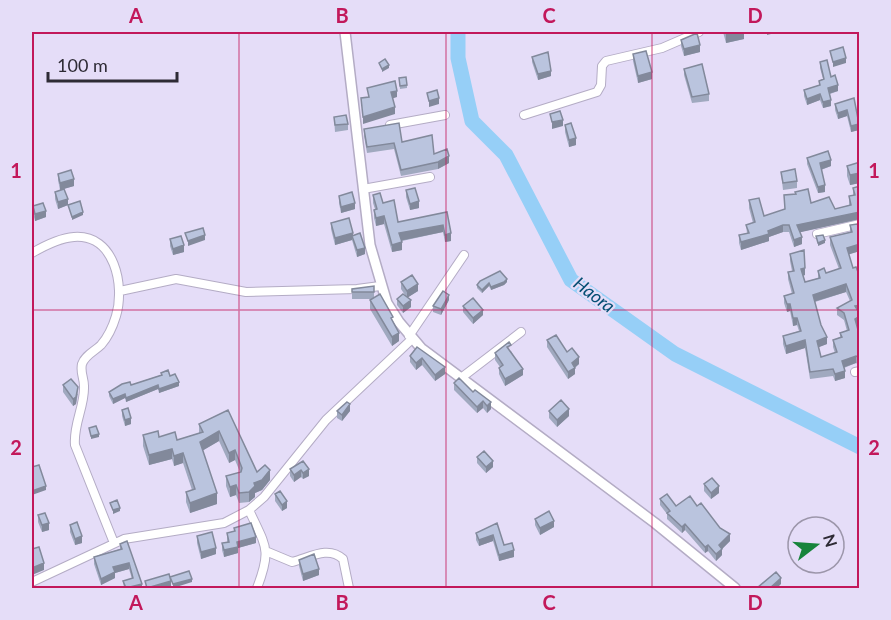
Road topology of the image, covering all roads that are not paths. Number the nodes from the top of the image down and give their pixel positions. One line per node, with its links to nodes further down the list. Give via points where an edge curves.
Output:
1 (345, 32): 7 (street)
2 (699, 32): 3 (street, via 662,48 606,61 597,92)
3 (525, 115)
4 (445, 116): 5 (street)
5 (378, 127)
6 (367, 129): 7 (street)
7 (356, 131): 9 (street)
8 (430, 177): 9 (street)
9 (363, 189): 14 (street)
10 (860, 224): 11 (street)
11 (817, 234)
12 (32, 253): 15 (street, via 69,237 95,242 119,273)
13 (464, 255): 17 (street)
14 (380, 286): 15 (street, via 246,292 176,279); 17 (street)
15 (120, 291): 20 (street, via 117,315 109,334 82,362 84,386 74,435)
16 (521, 332): 18 (street)
17 (411, 337): 18 (street); 19 (street, via 312,435)
18 (461, 378): 25 (street, via 646,516)
19 (249, 510): 20 (street, via 224,523 133,536); 21 (street)
20 (114, 543): 22 (street)
21 (268, 552): 23 (street); 24 (street, via 292,562 321,553 335,554 343,560)
22 (32, 582)
23 (257, 588)
24 (350, 588)
25 (735, 588)

